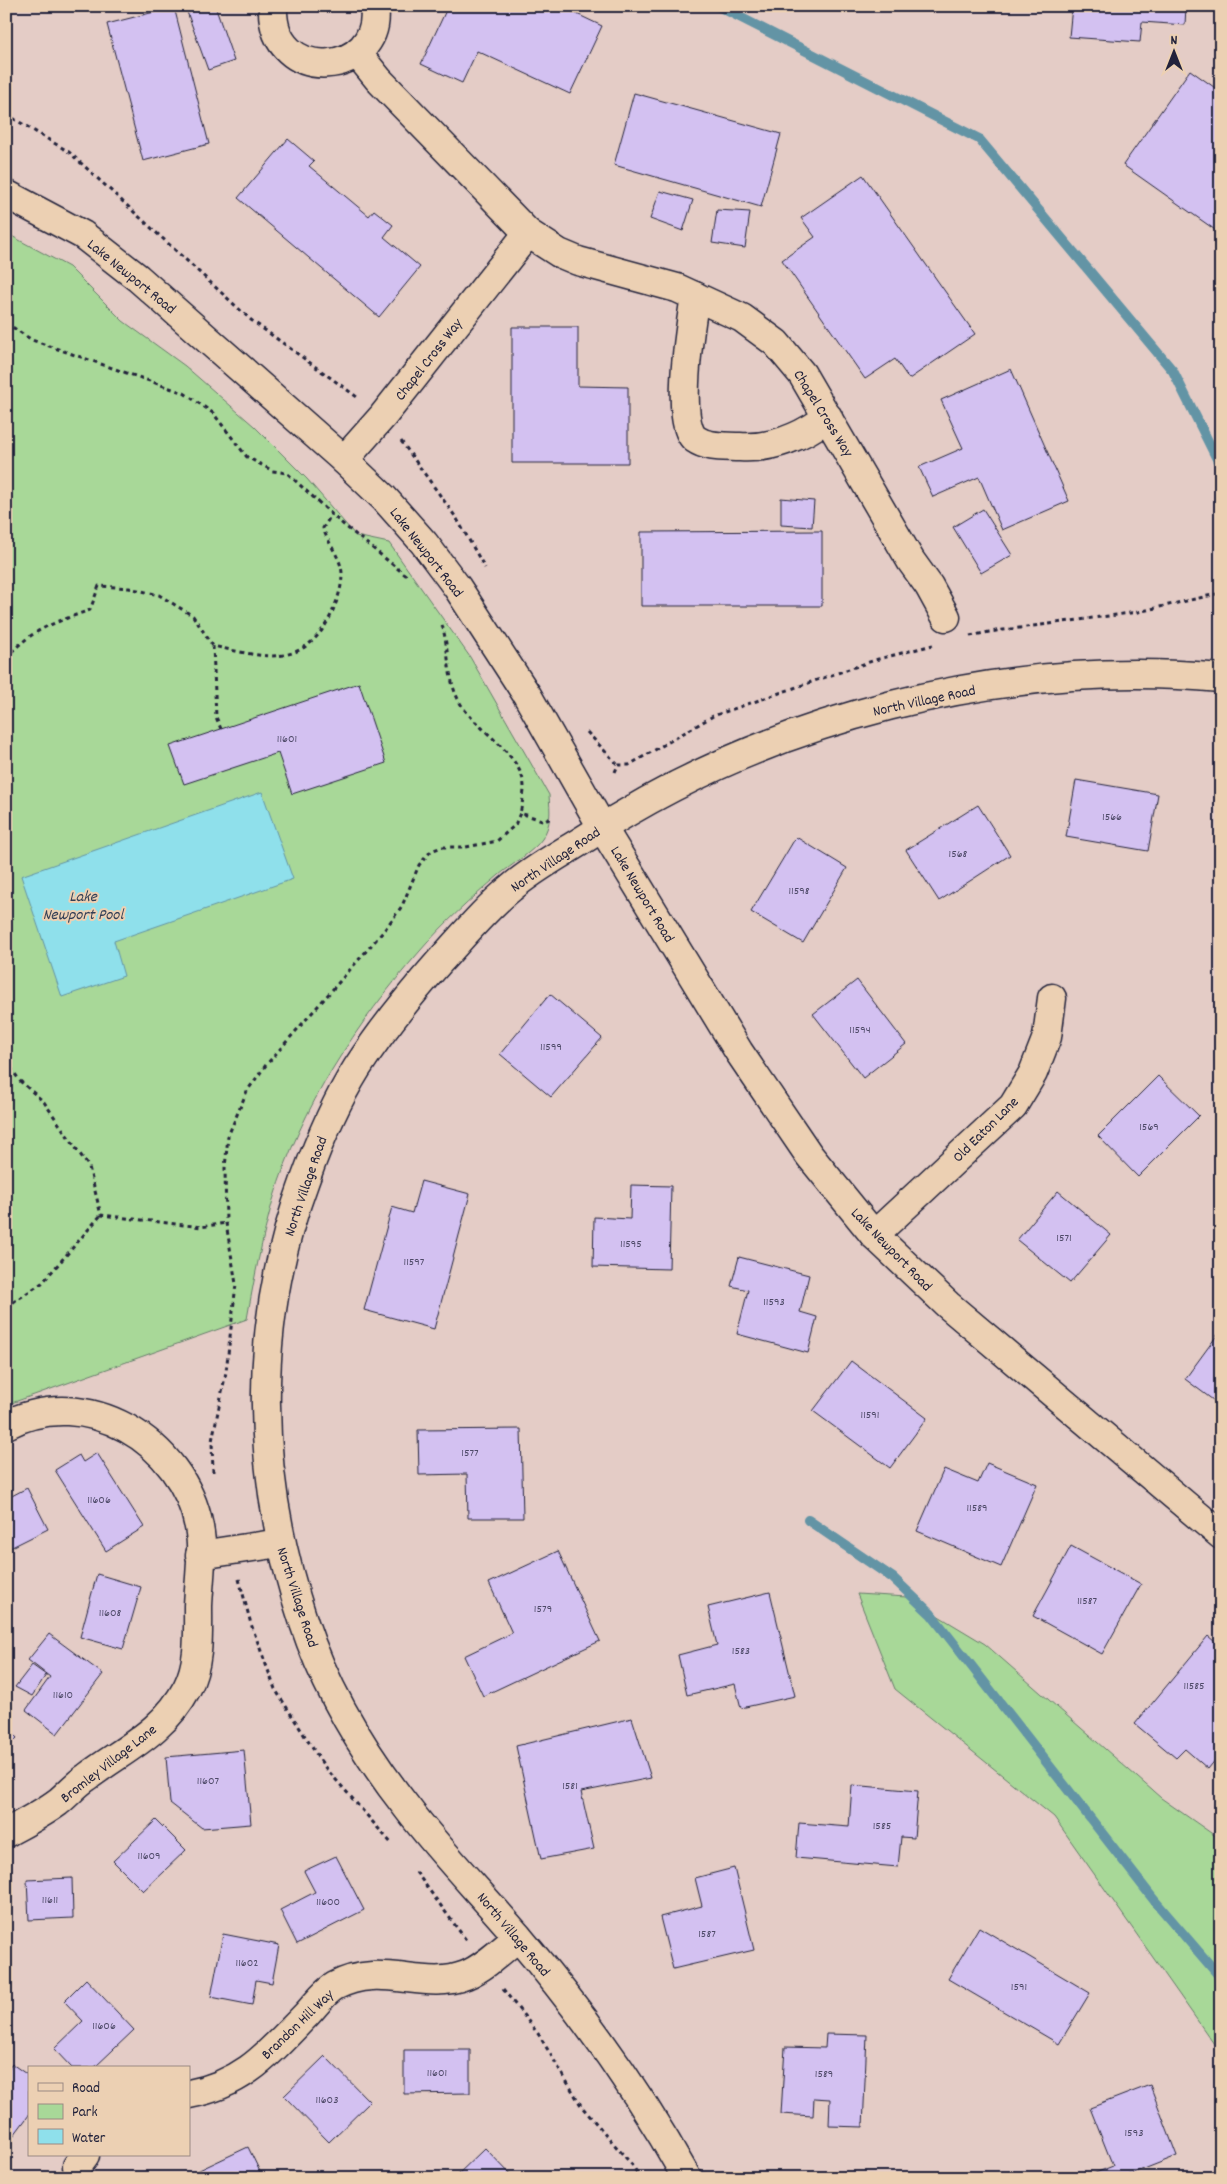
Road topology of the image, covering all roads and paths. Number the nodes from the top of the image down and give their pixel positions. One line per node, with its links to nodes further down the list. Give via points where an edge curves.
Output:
1 (274, 6): 3 (street, via 273,22 281,42 295,56 313,64 336,64)
2 (374, 6): 3 (street, via 376,16 370,36)
3 (357, 53): 5 (street, Chapel Cross Way, via 379,80)
4 (6, 194): 9 (street, Lake Newport Road, via 83,235 111,256)
5 (528, 233): 6 (street, Chapel Cross Way, via 578,261 677,288); 9 (street, Chapel Cross Way, via 383,416)
6 (695, 296): 8 (street, Chapel Cross Way, via 742,318 776,343 802,374); 8 (street, via 686,352 686,424 694,438 708,446 752,448 785,441 814,428)
7 (6, 323): 10 (path, via 32,340 184,393 214,413 247,457 273,471 287,473)
8 (828, 417): 14 (street, Chapel Cross Way)
9 (344, 460): 23 (street, Lake Newport Road, via 413,530 457,587 527,695)
10 (332, 514): 11 (path); 16 (path, via 323,528 342,572 338,600 319,636 296,653 277,656)
11 (408, 578)
12 (1221, 593): 14 (path, via 1138,612 989,632)
13 (441, 622): 21 (path, via 454,687 462,706 517,767 524,785)
14 (953, 628)
15 (942, 643): 20 (path, via 875,660 713,716 629,765 618,765)
16 (214, 646): 17 (path, via 193,616 158,595 129,588 99,586 90,610 53,623 25,638); 19 (path, via 216,717)
17 (6, 658)
18 (1221, 678): 23 (street, North Village Road, via 1114,676 1022,682 930,696 845,718 764,746 634,806)
19 (220, 729)
20 (615, 772)
21 (520, 813): 22 (path, via 545,821); 27 (path, via 515,825 497,841 430,851 419,865 402,906 383,932 266,1065 247,1092 228,1136 224,1168)
22 (551, 818)
23 (602, 827): 28 (street, Lake Newport Road, via 739,1052 809,1155); 33 (street, North Village Road, via 515,884 479,918 397,1010 355,1071 320,1138 292,1214 276,1282 266,1358 266,1446)
24 (1052, 998): 28 (street, Old Eaton Lane, via 1047,1037 1033,1073 1013,1106)
25 (6, 1061): 26 (path, via 20,1081 44,1102 89,1167)
26 (101, 1215): 27 (path, via 201,1227); 29 (path, via 42,1283)
27 (226, 1223): 31 (path, via 236,1284 226,1372 212,1440)
28 (874, 1234): 32 (street, Lake Newport Road, via 948,1306)
29 (6, 1307)
30 (6, 1425): 35 (street, Bromley Village Lane, via 23,1416 59,1410 92,1414 124,1425 151,1443 173,1466 190,1500 199,1527)
31 (213, 1474)
32 (1221, 1535)
33 (280, 1543): 34 (street); 39 (street, North Village Road, via 305,1626 333,1694 371,1758 410,1813)
34 (232, 1551): 35 (street); 37 (path, via 251,1624 275,1689 324,1766)
35 (200, 1555): 36 (street, Bromley Village Lane, via 197,1655 187,1687 169,1715 140,1742 86,1777 44,1812)
36 (6, 1833)
37 (395, 1848)
38 (414, 1870): 40 (path)
39 (518, 1937): 40 (street, Brandon Hill Way); 43 (street, North Village Road, via 600,2041 664,2136)
40 (483, 1963): 41 (street, Brandon Hill Way, via 466,1975 440,1980 380,1974 355,1977 333,1987 266,2055 238,2078 213,2090); 42 (path, via 539,2035 582,2107)
41 (190, 2094)
42 (640, 2178)
43 (687, 2178)

